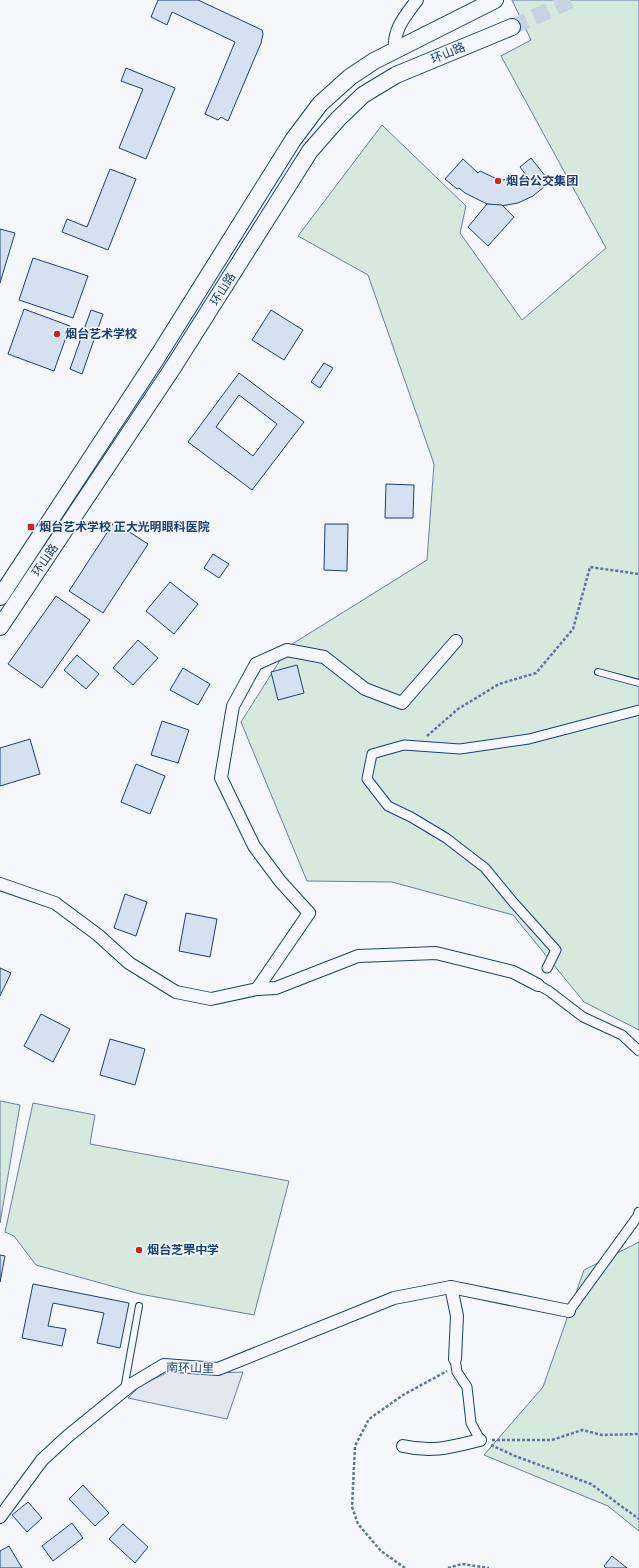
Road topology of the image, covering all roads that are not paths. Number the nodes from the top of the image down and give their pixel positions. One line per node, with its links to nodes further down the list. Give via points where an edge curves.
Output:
1 (417, 0): 4 (street, via 396,33)
2 (495, 0): 4 (main road, 环山路)
3 (512, 27): 6 (main road, 环山路, via 403,72 363,95 310,151 174,366)
4 (395, 49): 5 (main road, 环山路, via 350,77 325,99 293,140 158,356)
5 (0, 597)
6 (0, 627)
7 (456, 641): 14 (street, via 402,702 365,689 324,657 287,650 256,664 233,706 220,778 254,846 280,882 308,913)
8 (598, 672): 9 (lane)
9 (639, 683)
10 (639, 710): 12 (street, via 529,739 460,749 404,745 372,754 367,779 388,806 446,838 485,868 556,950)
11 (0, 884): 14 (street, via 55,903 98,935 129,963 176,992 211,999)
12 (547, 968)
13 (538, 985): 14 (street, via 513,972 436,952 358,956 276,988); 15 (street, via 583,1017 622,1035)
14 (257, 988)
15 (639, 1052)
16 (639, 1212): 19 (street)
17 (451, 1287): 19 (street); 20 (street, via 457,1316); 21 (street, 南环山里, via 394,1298 218,1369 164,1365)
18 (139, 1306): 21 (lane)
19 (569, 1311)
20 (455, 1359): 22 (street, via 457,1372 467,1387 471,1423)
21 (124, 1391): 24 (street, 南环山里, via 42,1460)
22 (480, 1440): 23 (street, via 433,1450)
23 (404, 1446)
24 (0, 1518)

